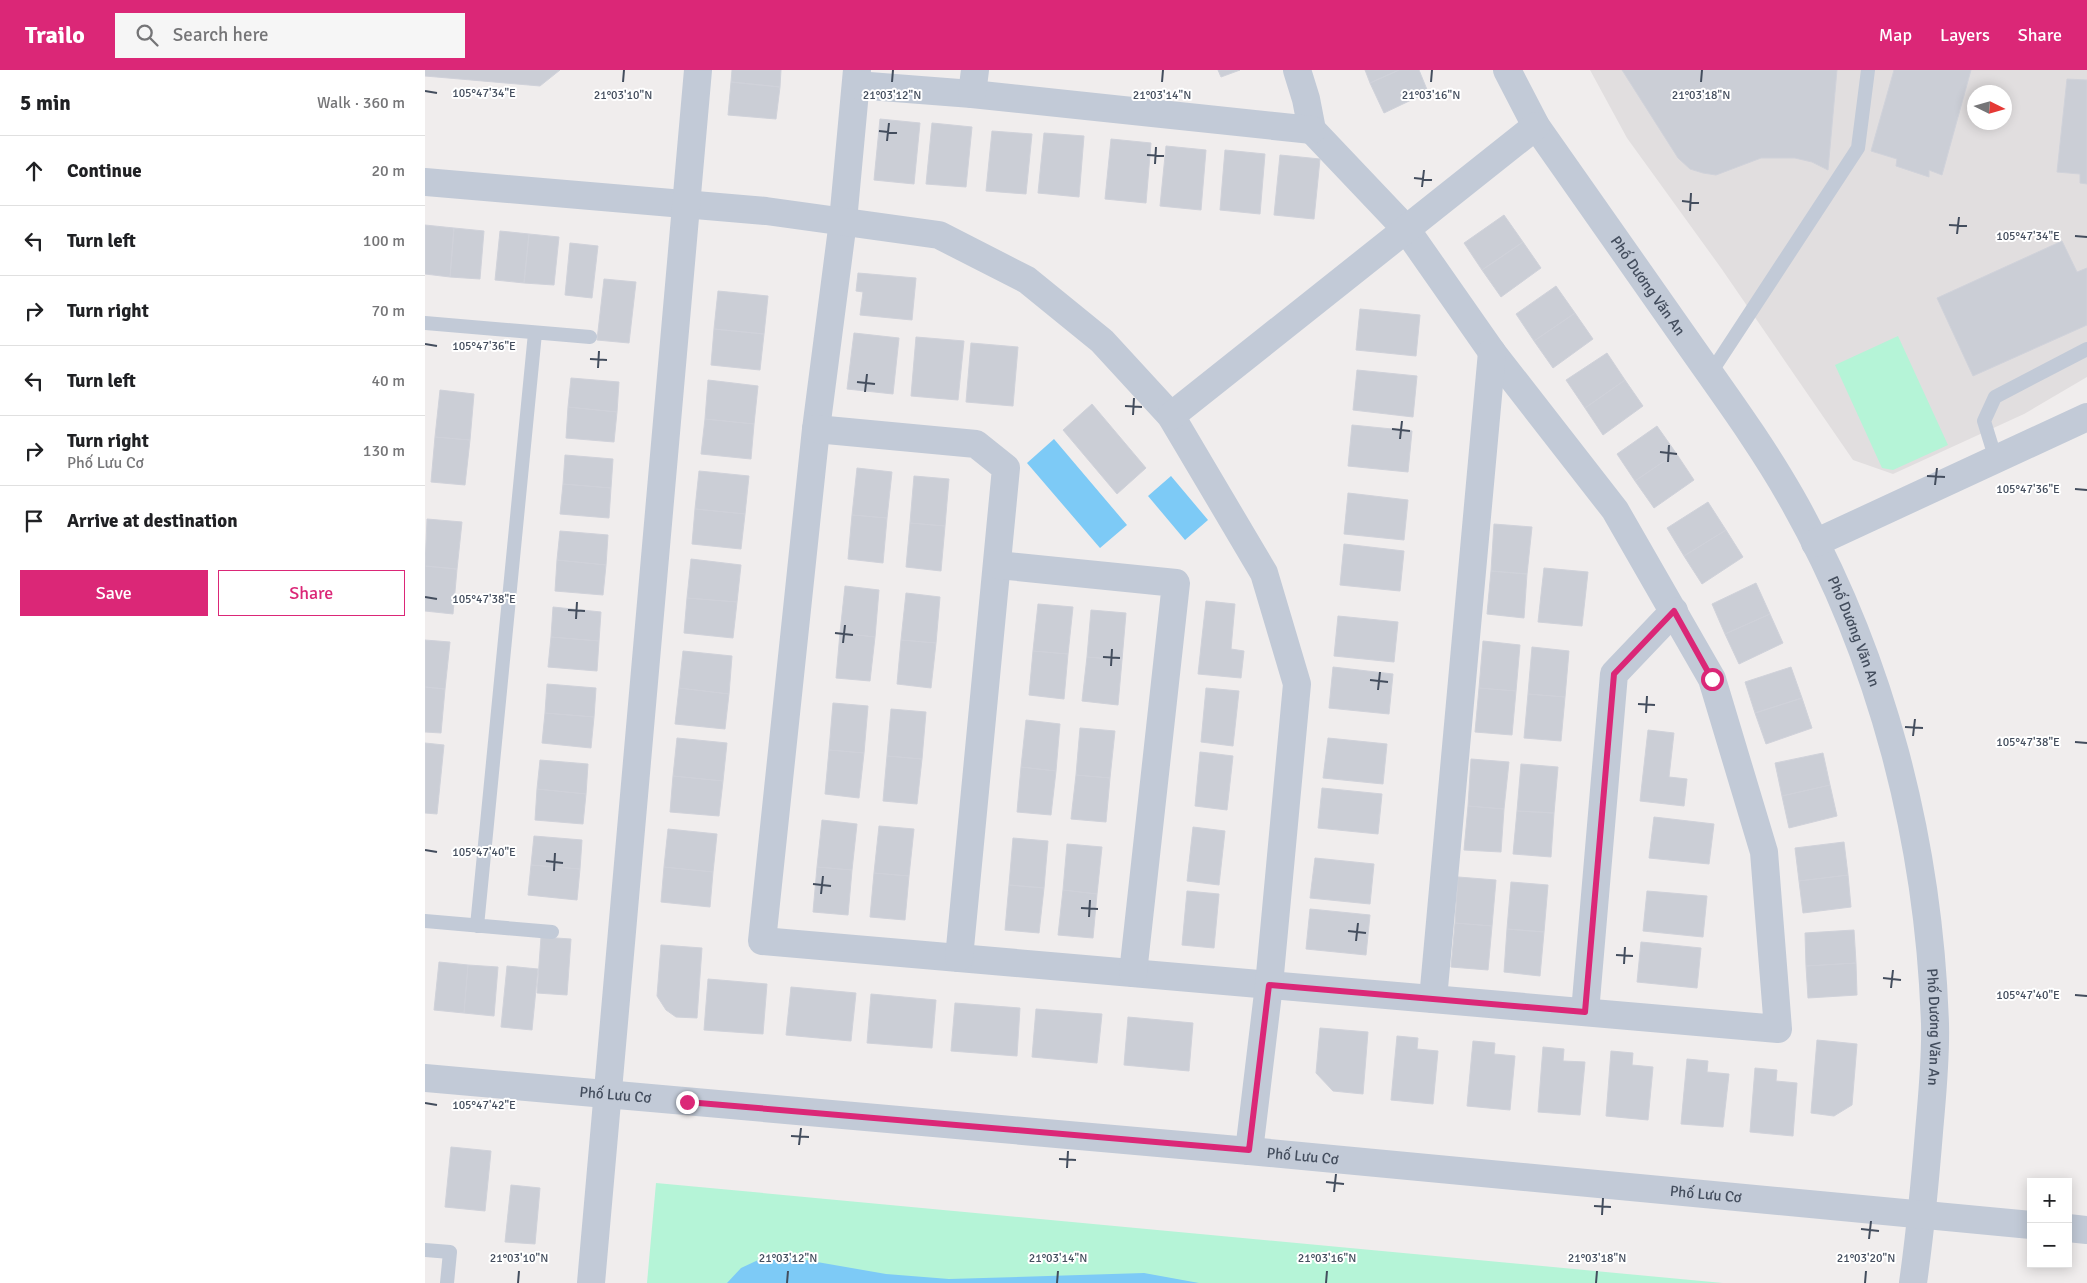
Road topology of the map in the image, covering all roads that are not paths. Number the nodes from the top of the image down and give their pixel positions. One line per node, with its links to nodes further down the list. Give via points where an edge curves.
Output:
1 (698, 70): 10 (street)
2 (1297, 70): 8 (street, via 1307,98)
3 (1507, 70): 7 (street, Phố Dương Văn An)
4 (1868, 70): 18 (lane, via 1858,148)
5 (856, 77): 6 (street); 11 (street)
6 (973, 82): 8 (street)
7 (1536, 126): 12 (street); 18 (street, Phố Dương Văn An)
8 (1312, 130): 12 (street)
9 (425, 182): 10 (street)
10 (685, 204): 11 (street); 35 (street)
11 (843, 221): 19 (street, via 939,235 1027,280 1102,341); 21 (street)
12 (1406, 229): 17 (street); 19 (street)
13 (425, 323): 14 (lane)
14 (535, 332): 15 (lane); 27 (lane)
15 (590, 337)
16 (2087, 348): 22 (lane, via 1995,397 1984,422)
17 (1492, 352): 25 (street, via 1615,510); 32 (street)
18 (1710, 374): 23 (street, Phố Dương Văn An, via 1774,468)
19 (1171, 416): 31 (street, via 1264,574 1297,684)
20 (2087, 417): 22 (street)
21 (816, 430): 24 (street, via 976,444 1006,468); 29 (street, via 762,941)
22 (1996, 460): 23 (street)
23 (1815, 543): 37 (street, Phố Dương Văn An, via 1845,606 1873,679 1909,804 1924,891 1935,1027)
24 (998, 565): 29 (street); 30 (street, via 1176,583)
25 (1674, 611): 33 (street, via 1614,674); 33 (street, via 1712,679 1764,852 1778,1029)
26 (425, 921): 27 (lane)
27 (477, 926): 28 (lane)
28 (552, 932)
29 (959, 958): 30 (street)
30 (1133, 973): 31 (street)
31 (1269, 985): 32 (street); 36 (street)
32 (1433, 998): 33 (street)
33 (1585, 1012)
34 (425, 1078): 35 (street, Phố Lưu Cơ)
35 (609, 1096): 36 (street, Phố Lưu Cơ); 43 (street)
36 (1249, 1150): 37 (street, Phố Lưu Cơ)
37 (1922, 1215): 38 (street, Phố Lưu Cơ); 44 (street, Phố Dương Văn An)
38 (2027, 1225)
39 (2072, 1228): 40 (street)
40 (2087, 1230)
41 (425, 1250): 42 (lane, via 450,1252)
42 (447, 1283)
43 (591, 1283)
44 (1913, 1283)

